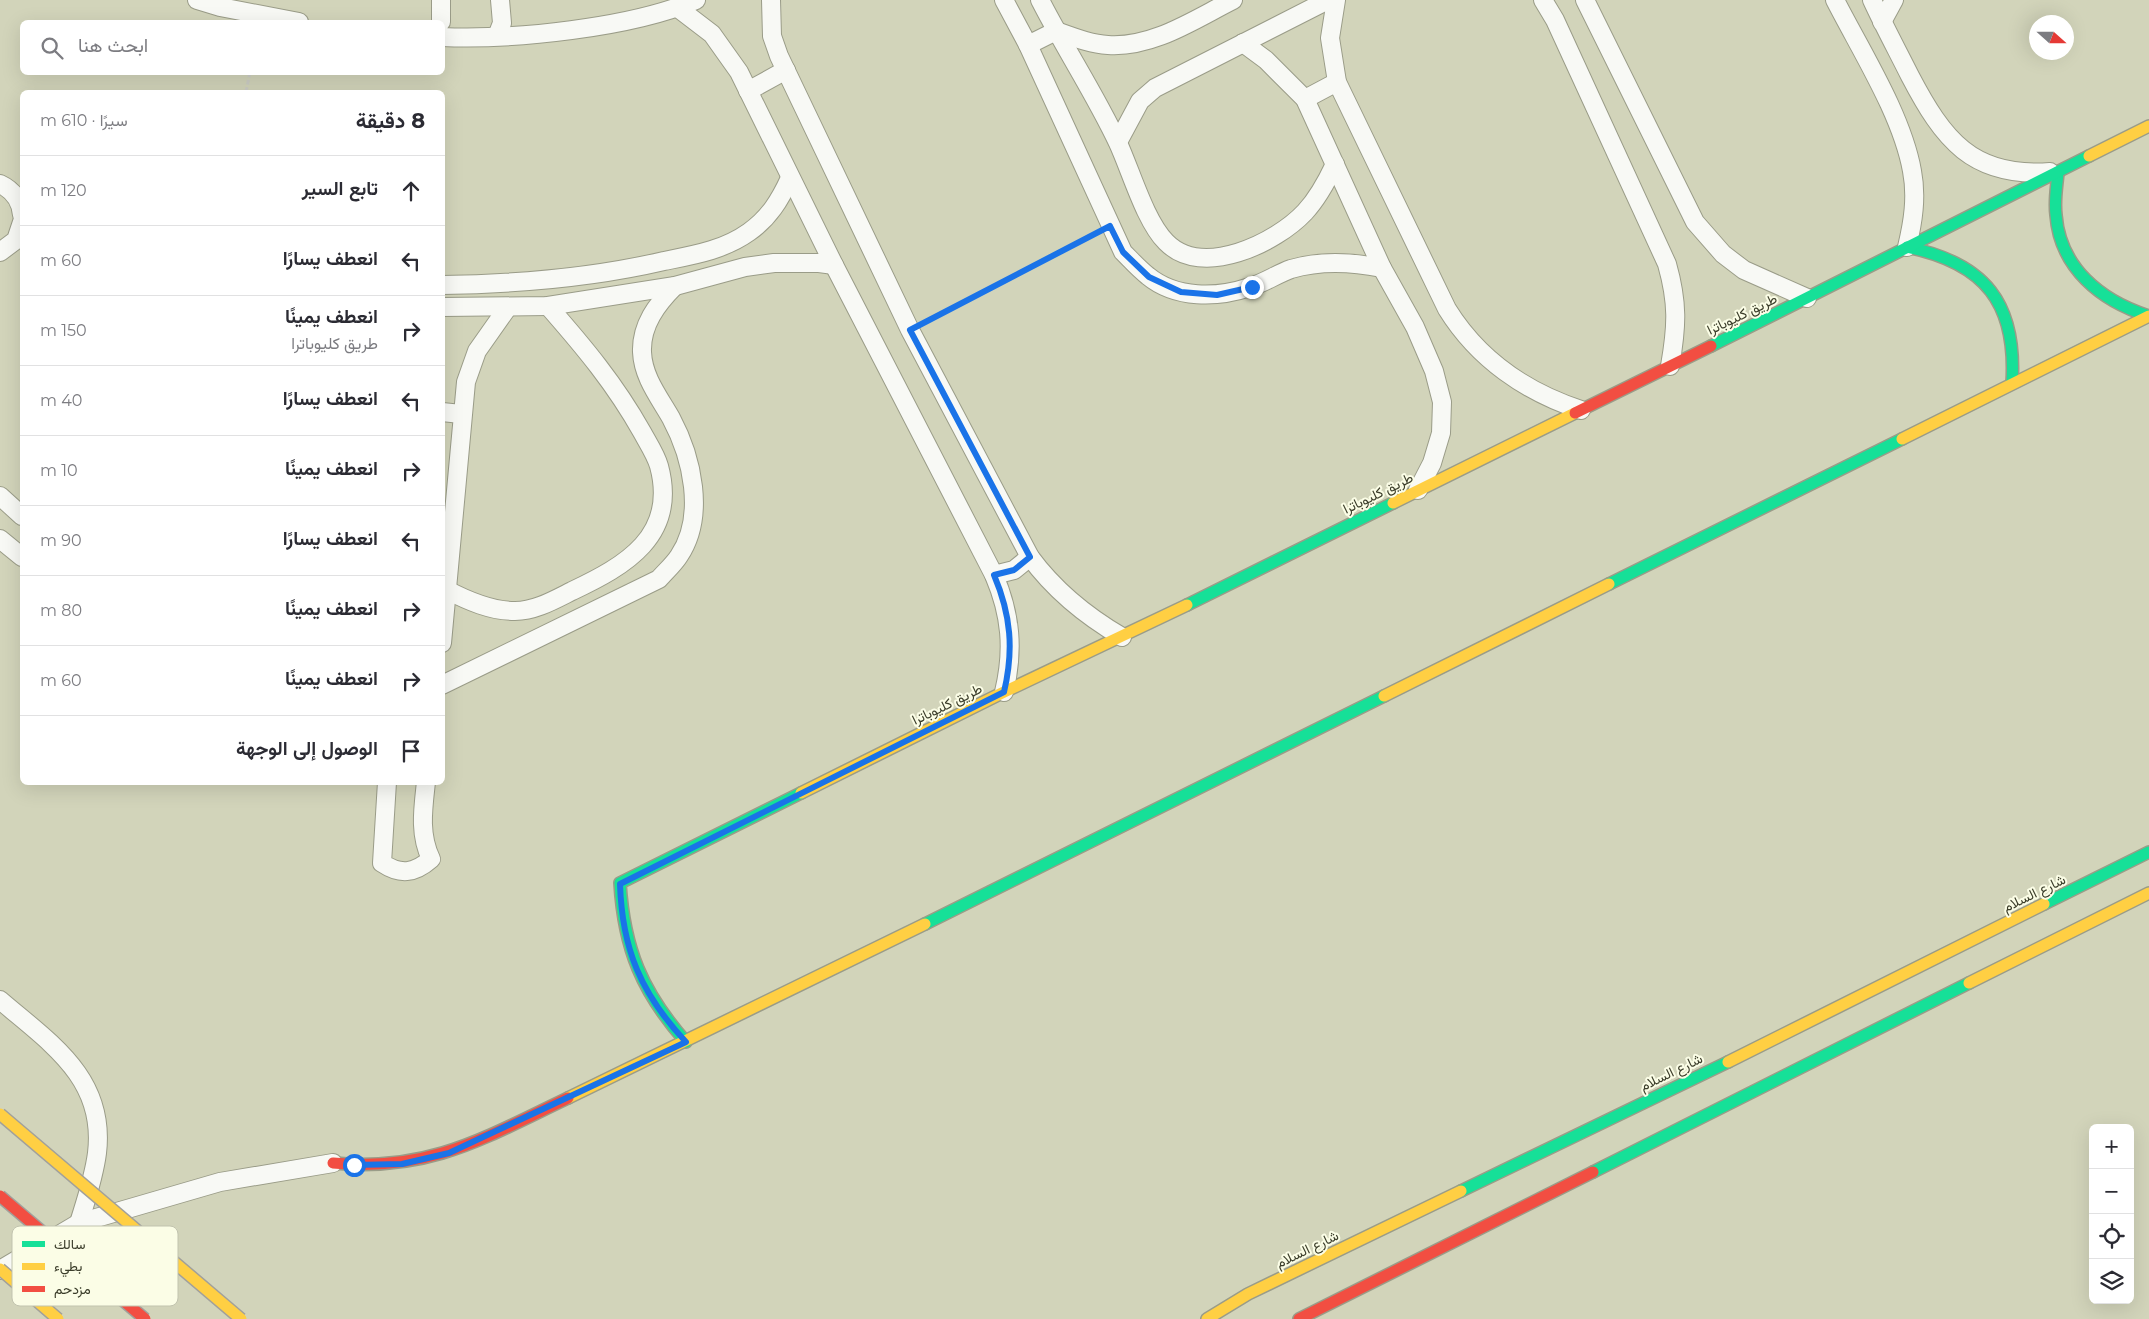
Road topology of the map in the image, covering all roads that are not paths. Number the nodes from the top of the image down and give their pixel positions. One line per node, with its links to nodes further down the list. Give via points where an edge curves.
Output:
1 (197, 0): 17 (street)
2 (441, 0): 18 (street)
3 (500, 0): 22 (street, via 502,23)
4 (696, 0): 16 (street)
5 (771, 0): 25 (street, via 772,36)
6 (1004, 0): 24 (street)
7 (1040, 0): 21 (street)
8 (1233, 0): 21 (street, via 1161,36 1135,44 1108,45)
9 (1328, 0): 23 (street)
10 (1336, 0): 26 (street, via 1330,38)
11 (1542, 0): 50 (street, via 1556,20 1667,264 1677,326)
12 (1585, 0): 45 (street, via 1695,222 1722,254 1744,270)
13 (1835, 0): 38 (street, via 1888,104 1908,155 1914,206)
14 (1872, 0): 19 (street)
15 (1894, 0): 19 (street)
16 (678, 8): 22 (street, via 615,22); 27 (street, via 695,19 723,47)
17 (288, 20)
18 (442, 20)
19 (1882, 22): 32 (street, via 1930,113 1953,142 1982,163 2000,170)
20 (445, 31): 22 (street)
21 (1056, 31): 24 (street); 30 (street)
22 (497, 36)
23 (1243, 43): 28 (street, via 1280,72); 30 (street, via 1155,88 1140,101)
24 (1028, 45): 42 (street, via 1123,252 1149,277 1181,292 1217,295 1252,287 1271,276 1315,264 1345,263)
25 (786, 70): 27 (street); 60 (street, via 910,330)
26 (1337, 82): 28 (street); 52 (street, via 1459,328 1477,350 1516,379 1559,403)
27 (748, 91): 33 (street)
28 (1305, 99): 31 (street)
29 (2149, 126): 32 (main road, طريق كليوباترا)
30 (1118, 142): 31 (street, via 1153,224 1166,243 1186,255 1208,259 1258,245 1283,230 1305,212 1322,190)
31 (1335, 164): 42 (street)
32 (2058, 172): 38 (main road, طريق كليوباترا); 49 (main road, via 2056,219 2062,244 2074,266 2106,299)
33 (790, 178): 37 (street, via 780,200 764,220); 40 (street)
34 (0, 184): 35 (street, via 12,191)
35 (20, 203)
36 (20, 228): 39 (street)
37 (735, 240): 41 (street); 43 (street, via 702,253 610,273 513,284)
38 (1908, 247): 45 (main road, طريق كليوباترا); 51 (main road, via 1956,261 1983,281 1994,294 2012,337)
39 (10, 250)
40 (834, 265): 41 (street, via 774,263); 61 (street)
41 (745, 267): 44 (street)
42 (1382, 268): 55 (street, via 1425,350 1442,402 1441,433 1432,463)
43 (445, 285)
44 (674, 286): 46 (street); 65 (street, via 657,304 646,327 642,352 646,376 674,424 692,474 691,528 680,556 659,579)
45 (1807, 298): 50 (main road, طريق كليوباترا)
46 (548, 306): 48 (street); 62 (street, via 602,369 659,465 663,493 658,520 644,545 624,564 532,609 498,610)
47 (445, 307): 48 (street)
48 (508, 307): 54 (street, via 485,338 470,366)
49 (2149, 316): 51 (main road)
50 (1670, 366): 52 (main road, طريق كليوباترا)
51 (2012, 383): 72 (main road)
52 (1581, 410): 55 (main road, طريق كليوباترا)
53 (445, 412): 54 (street)
54 (462, 414): 62 (street)
55 (1418, 490): 64 (main road, طريق كليوباترا)
56 (0, 496): 57 (street)
57 (20, 514)
58 (0, 539): 59 (street)
59 (20, 555)
60 (1030, 557): 61 (street, via 1014,570); 64 (street, via 1062,595)
61 (994, 575): 66 (street, via 1004,597 1012,645)
62 (447, 590): 63 (street)
63 (445, 611)
64 (1122, 637): 66 (main road, طريق كليوباترا)
65 (445, 684)
66 (1004, 692): 72 (main road, طريق كليوباترا, via 620,884 624,928 636,970 657,1008)
67 (387, 785): 68 (street, via 382,863 393,870 407,872 420,868 431,859 423,837)
68 (426, 785)
69 (2149, 852): 90 (main road, شارع السلام, via 1721,1070 1248,1294)
70 (2149, 893): 86 (main road, via 1735,1096)
71 (0, 1000): 76 (street, via 72,1064 91,1096 97,1114 97,1152)
72 (686, 1042): 74 (main road, via 449,1153 402,1164)
73 (0, 1114): 79 (main road, bridge)
74 (334, 1163): 76 (street, via 220,1182)
75 (0, 1196): 77 (main road, bridge)
76 (79, 1223): 78 (street)
77 (35, 1226)
78 (74, 1226)
79 (132, 1226)
80 (12, 1263): 82 (street)
81 (178, 1265): 89 (main road, bridge)
82 (0, 1270): 83 (main road, bridge)
83 (12, 1280)
84 (43, 1306): 87 (main road, bridge)
85 (130, 1306): 88 (main road, bridge)
86 (1328, 1311): 91 (main road)
87 (58, 1319)
88 (145, 1319)
89 (241, 1319)
90 (1207, 1319)
91 (1299, 1319)

